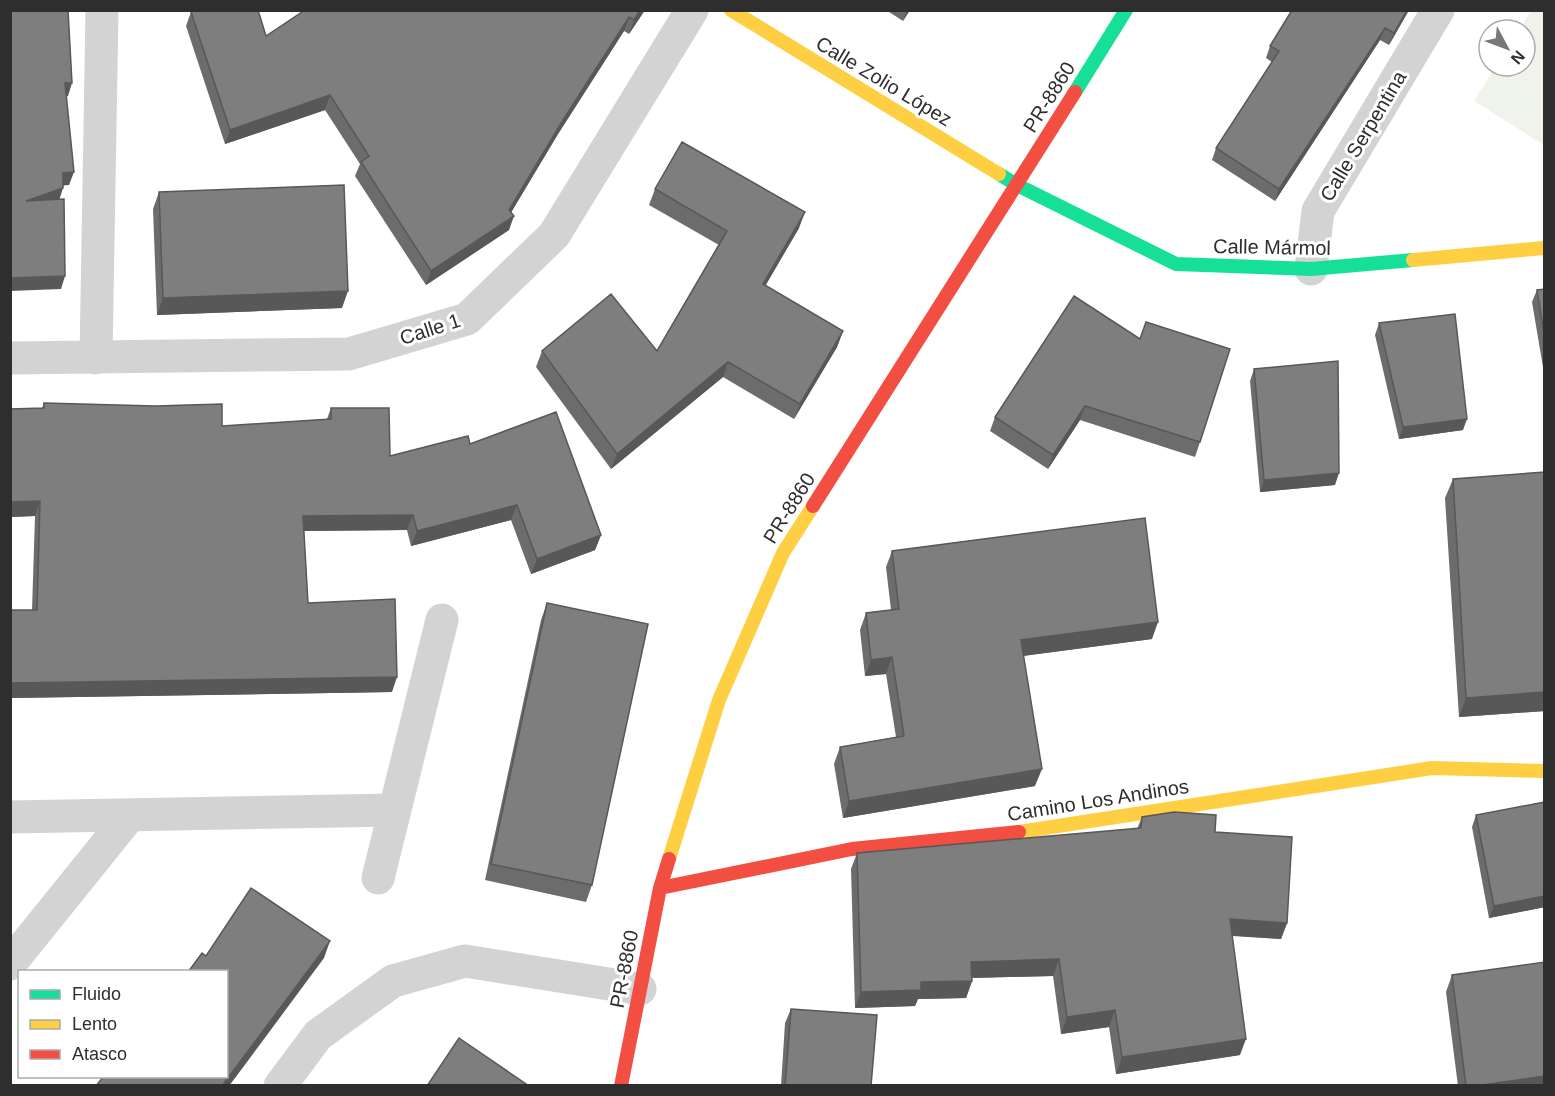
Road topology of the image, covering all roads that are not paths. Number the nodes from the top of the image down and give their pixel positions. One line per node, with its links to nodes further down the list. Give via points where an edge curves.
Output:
1 (102, 10): 10 (street)
2 (692, 10): 10 (street, Calle 1, via 554,235 467,319 349,354)
3 (731, 10): 6 (street, Calle Zolio López)
4 (1126, 10): 6 (street, PR-8860 / PR-8860)
5 (1438, 10): 8 (street, Calle Serpentina, via 1318,211)
6 (1017, 185): 8 (street, Calle Mármol, via 1176,264); 17 (street, PR-8860 / PR-8860, via 783,553 719,700)
7 (1545, 248): 8 (street, Calle Mármol)
8 (1311, 269)
9 (10, 358): 10 (street, Calle 1)
10 (96, 358)
11 (442, 620): 13 (street)
12 (1545, 771): 17 (street, Camino Los Andinos, via 1432,768 1023,832 852,849)
13 (394, 810): 14 (street); 16 (street)
14 (130, 815): 15 (street); 18 (street)
15 (10, 817)
16 (378, 878)
17 (660, 888): 19 (street, PR-8860 / PR-8860)
18 (10, 964)
19 (640, 989): 20 (street, via 465,961 393,981 318,1035); 21 (street, PR-8860 / PR-8860)
20 (280, 1086)
21 (621, 1086)

